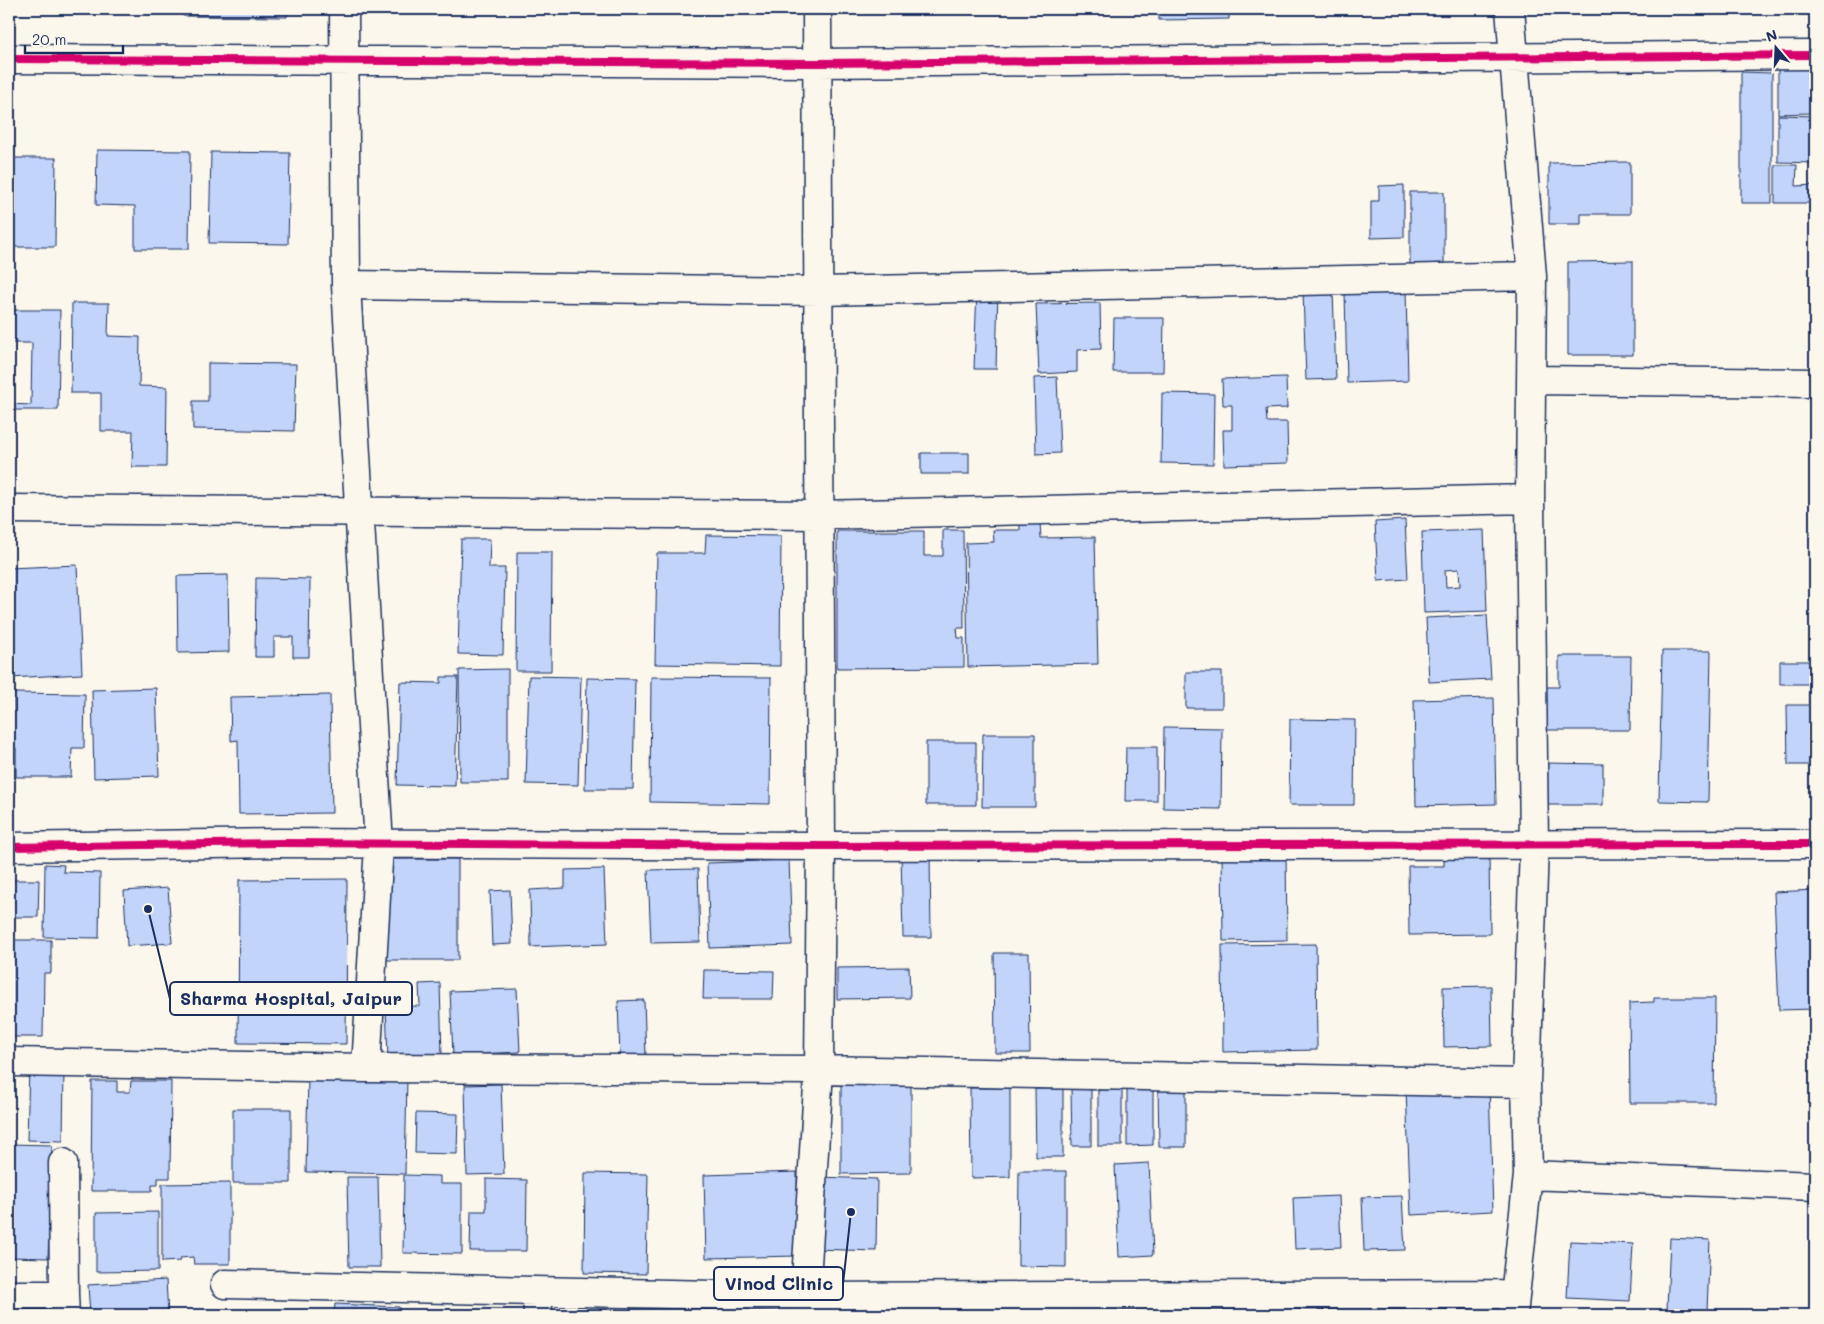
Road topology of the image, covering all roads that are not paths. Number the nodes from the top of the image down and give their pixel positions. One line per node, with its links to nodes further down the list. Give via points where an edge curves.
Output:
1 (344, 9): 7 (street)
2 (817, 9): 8 (street)
3 (1510, 9): 5 (street)
4 (1815, 55): 5 (street)
5 (1514, 56): 8 (street); 9 (street)
6 (9, 59): 7 (street)
7 (344, 60): 8 (street); 10 (street)
8 (817, 63): 11 (street)
9 (1532, 276): 11 (street); 12 (street)
10 (346, 285): 11 (street); 16 (street)
11 (819, 291): 17 (street)
12 (1531, 380): 13 (street); 14 (street)
13 (1815, 383)
14 (1530, 499): 17 (street); 21 (street)
15 (9, 509): 16 (street)
16 (359, 513): 17 (street); 19 (street)
17 (818, 515): 20 (street)
18 (1815, 844): 21 (street)
19 (379, 845): 20 (street); 22 (street, via 278,843); 24 (street)
20 (822, 846): 21 (street); 25 (street)
21 (1534, 846): 26 (street)
22 (9, 847)
23 (9, 1062): 24 (street)
24 (366, 1068): 25 (street)
25 (819, 1070): 26 (street); 36 (street)
26 (1526, 1083): 28 (street)
27 (64, 1163): 33 (street)
28 (1528, 1175): 29 (street); 35 (street)
29 (1815, 1186)
30 (225, 1284): 32 (street)
31 (9, 1295): 33 (street)
32 (538, 1304): 36 (street)
33 (64, 1305)
34 (1202, 1305): 35 (street); 36 (street)
35 (1514, 1305)
36 (806, 1306)

